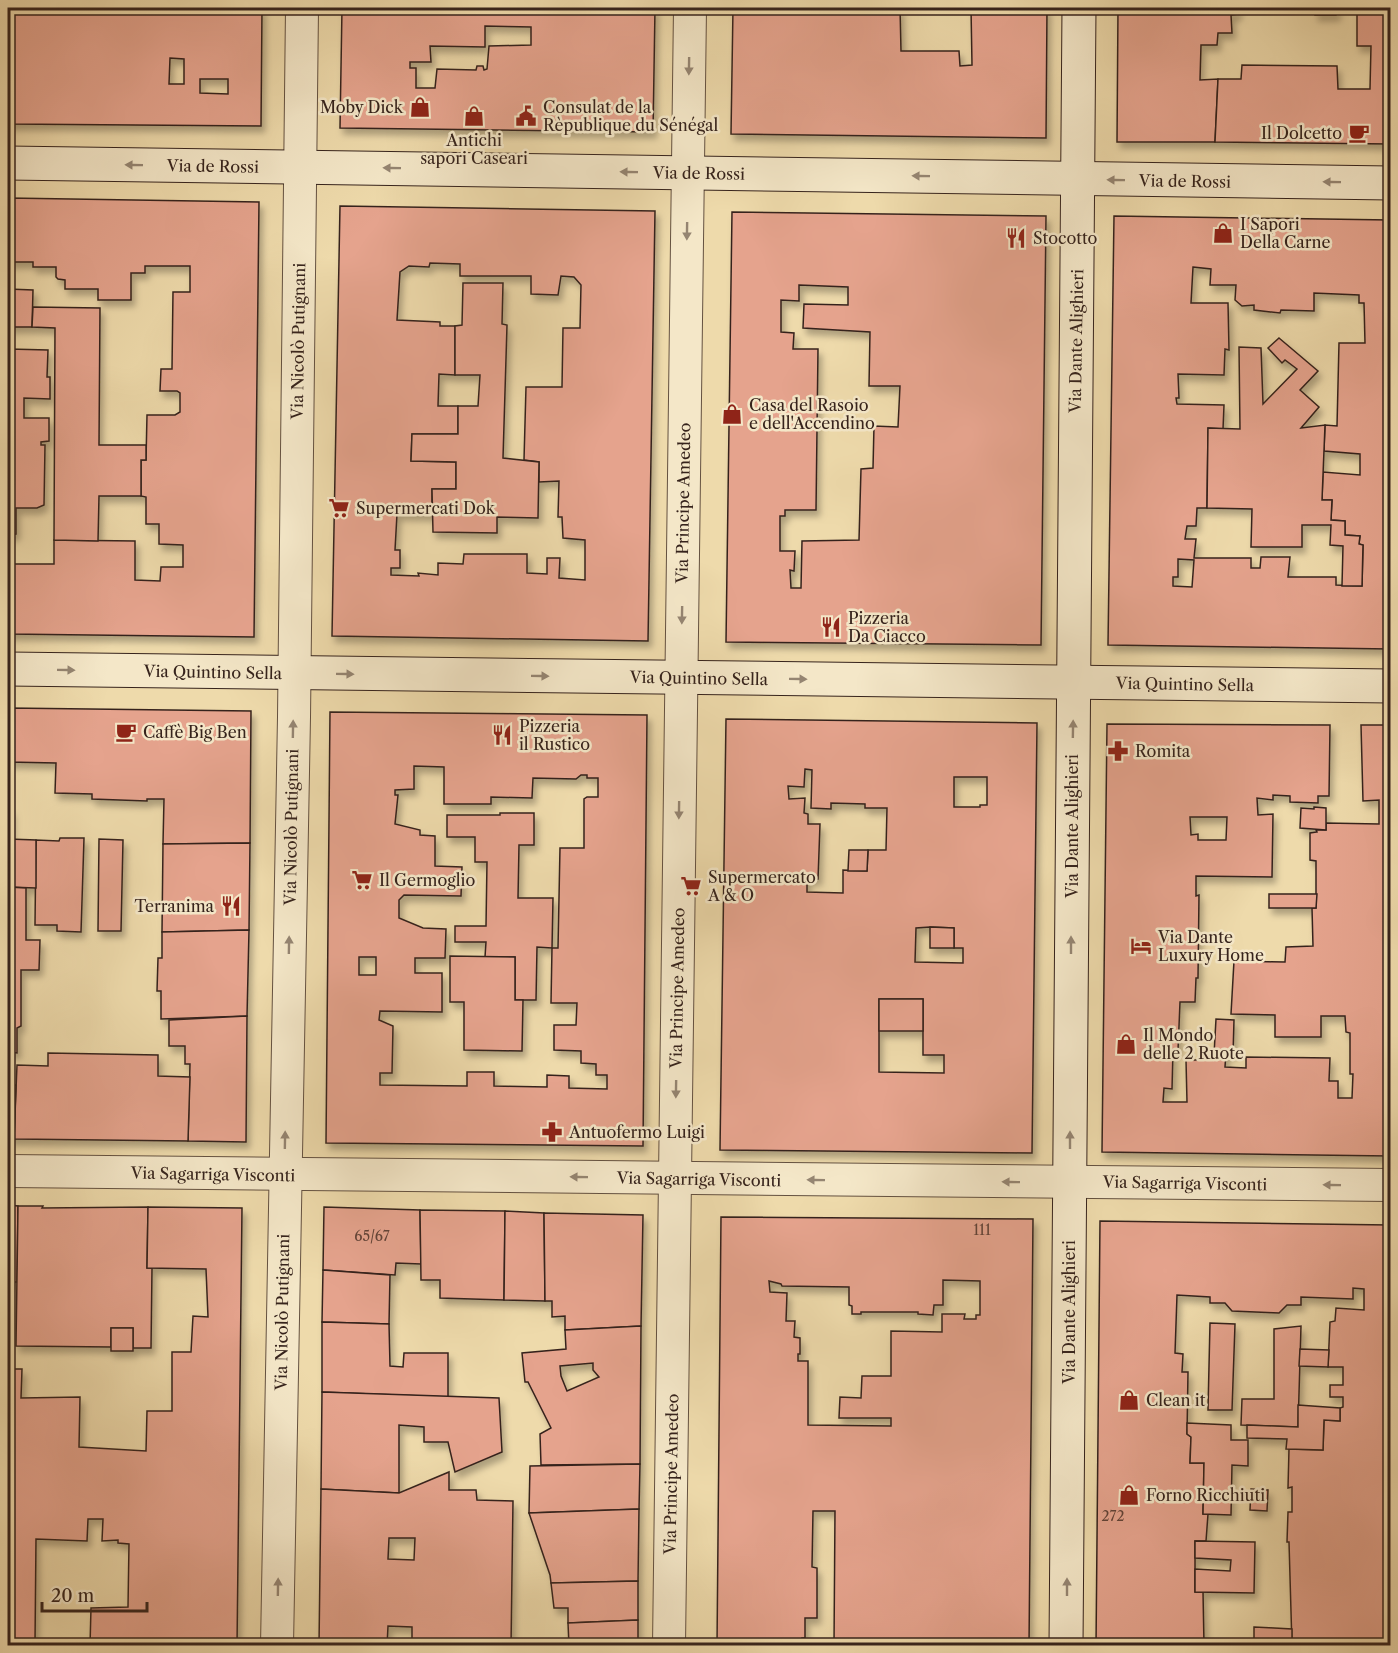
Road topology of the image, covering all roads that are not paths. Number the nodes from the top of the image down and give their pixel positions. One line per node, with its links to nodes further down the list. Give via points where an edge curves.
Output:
1 (302, 8): 5 (street, Via Nicolò Putignani)
2 (690, 8): 6 (street, Via Principe Amedeo, one-way to 6)
3 (1079, 8): 7 (street, Via Dante Alighieri)
4 (8, 163): 5 (street, Via de Rossi, one-way to 4)
5 (300, 167): 6 (street, Via de Rossi, one-way to 5); 10 (street, Via Nicolò Putignani)
6 (688, 173): 7 (street, Via de Rossi, one-way to 6); 11 (street, Via Principe Amedeo, one-way to 11)
7 (1077, 179): 8 (street, Via de Rossi, one-way to 7); 12 (street, Via Dante Alighieri)
8 (1390, 183)
9 (8, 669): 10 (street, Via Quintino Sella, one-way to 10)
10 (294, 674): 11 (street, Via Quintino Sella, one-way to 11); 15 (street, Via Nicolò Putignani, one-way to 10)
11 (681, 678): 12 (street, Via Quintino Sella, one-way to 12); 16 (street, Via Principe Amedeo, one-way to 16)
12 (1074, 683): 13 (street, Via Quintino Sella); 17 (street, Via Dante Alighieri, one-way to 12)
13 (1390, 686)
14 (8, 1172): 15 (street, Via Sagarriga Visconti)
15 (284, 1174): 16 (street, Via Sagarriga Visconti, one-way to 15); 19 (street, Via Nicolò Putignani, one-way to 15)
16 (674, 1178): 17 (street, Via Sagarriga Visconti, one-way to 16); 20 (street, Via Principe Amedeo)
17 (1070, 1182): 18 (street, Via Sagarriga Visconti, one-way to 17); 21 (street, Via Dante Alighieri, one-way to 17)
18 (1390, 1185)
19 (278, 1646)
20 (669, 1646)
21 (1066, 1646)

